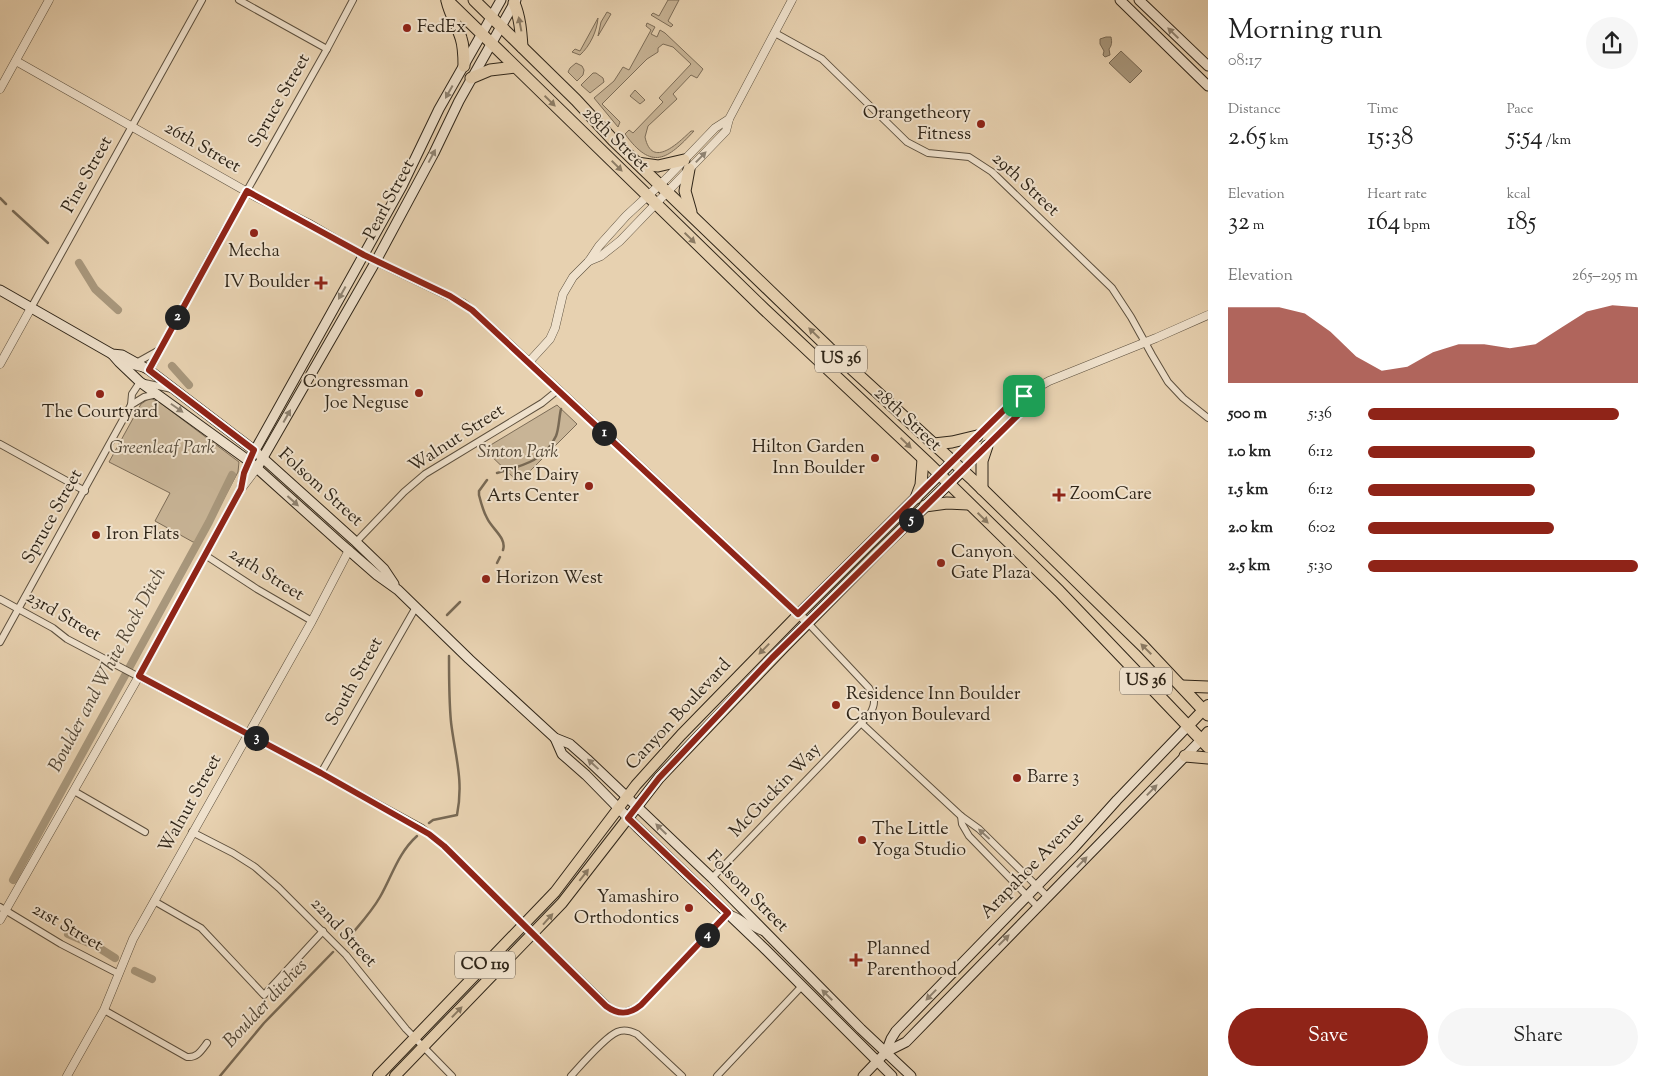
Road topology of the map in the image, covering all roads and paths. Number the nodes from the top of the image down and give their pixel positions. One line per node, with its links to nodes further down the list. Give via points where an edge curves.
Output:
1 (49, 0): 19 (street)
2 (202, 0): 26 (street, Pine Street)
3 (239, 0): 18 (street)
4 (353, 0): 18 (street, Spruce Street)
5 (447, 0): 15 (highway, 28th Street / US 36); 20 (highway, via 461,37)
6 (474, 0): 12 (highway, 28th Street / US 36)
7 (501, 0): 12 (main road, Pearl Street)
8 (792, 0): 14 (street)
9 (1120, 0): 24 (main road)
10 (1139, 0): 21 (main road, one-way to 10)
11 (515, 1): 13 (main road, Pearl Street); 17 (highway, one-way to 11)
12 (491, 17): 13 (highway, 28th Street / US 36); 15 (main road, Pearl Street)
13 (501, 26): 16 (main road, Pearl Street); 17 (highway, 28th Street / US 36)
14 (775, 33): 29 (street, via 729,119 715,128); 42 (street, 29th Street, via 822,59 907,142 928,153 969,157 992,172 1112,288)
15 (481, 34): 16 (highway, 28th Street / US 36); 20 (main road, Pearl Street)
16 (491, 43): 22 (highway, 28th Street / US 36); 23 (main road, Pearl Street)
17 (522, 47): 28 (highway, 28th Street / US 36)
18 (327, 49): 31 (street, Spruce Street)
19 (16, 61): 25 (street); 26 (street, 26th Street)
20 (464, 66): 27 (main road, Pearl Street, one-way to 27)
21 (1208, 66)
22 (515, 67): 23 (highway, via 490,70); 32 (highway, 28th Street / US 36, one-way to 32)
23 (471, 78): 33 (main road, Pearl Street, one-way to 23)
24 (1208, 86)
25 (0, 89)
26 (132, 126): 31 (street, 26th Street); 39 (street, Pine Street)
27 (422, 146): 33 (main road, via 424,153 408,188); 35 (main road, Pearl Street)
28 (637, 162): 29 (highway, via 658,166); 30 (highway, 28th Street / US 36)
29 (687, 164): 30 (street); 34 (highway, via 685,191)
30 (664, 188): 32 (street); 34 (highway, 28th Street / US 36)
31 (247, 191): 35 (street, 26th Street); 43 (street, Spruce Street)
32 (651, 200): 37 (street, via 610,232); 37 (street, via 611,248); 64 (highway, 28th Street / US 36, one-way to 64)
33 (402, 213): 36 (main road, Pearl Street)
34 (692, 216): 60 (highway, 28th Street / US 36, one-way to 34)
35 (364, 255): 36 (street, 26th Street); 41 (main road, Pearl Street, one-way to 41)
36 (376, 261): 46 (street, 26th Street, via 463,304); 50 (main road, Pearl Street)
37 (589, 261): 46 (street, via 568,284 550,339)
38 (0, 290): 39 (main road, Folsom Street)
39 (31, 308): 44 (main road, Folsom Street); 48 (street, Pine Street)
40 (1208, 315): 42 (street, Canyon Boulevard)
41 (321, 332): 50 (main road, via 304,370); 62 (main road, Pearl Street)
42 (1145, 342): 55 (street, Canyon Boulevard, via 1049,382); 57 (street, 29th Street, via 1168,382)
43 (161, 349): 47 (street); 49 (street, Spruce Street)
44 (112, 354): 45 (main road, Folsom Street); 47 (main road, Folsom Street, via 122,355)
45 (119, 362): 49 (street); 51 (main road, Folsom Street)
46 (529, 362): 53 (street, 26th Street)
47 (136, 363): 49 (main road, Folsom Street)
48 (0, 364)
49 (151, 367): 52 (main road, Folsom Street)
50 (306, 383): 63 (main road, Pearl Street, one-way to 50)
51 (138, 385): 52 (street); 54 (main road, Folsom Street); 56 (street, Spruce Street)
52 (173, 389): 62 (main road, Folsom Street)
53 (558, 390): 77 (street, Walnut Street, via 426,474); 84 (street, 26th Street)
54 (157, 394): 56 (street); 65 (main road, Folsom Street, one-way to 65)
55 (1024, 396): 58 (street, Canyon Boulevard, via 1012,402); 61 (street, Canyon Boulevard, via 1021,412)
56 (130, 405): 73 (street, Spruce Street)
57 (1208, 418)
58 (977, 436): 60 (highway); 66 (street, Canyon Boulevard)
59 (0, 444): 73 (street)
60 (934, 444): 66 (highway, 28th Street / US 36)
61 (987, 446): 68 (street, Canyon Boulevard); 72 (highway, via 982,461)
62 (254, 450): 63 (main road, Folsom Street); 65 (main road, Pearl Street)
63 (264, 458): 67 (main road, Pearl Street); 77 (main road, Folsom Street)
64 (923, 459): 69 (highway, 28th Street / US 36); 74 (highway, via 921,485)
65 (249, 461): 67 (main road, Folsom Street); 71 (street, Pearl Street)
66 (953, 461): 68 (highway, 28th Street / US 36); 69 (main road, Canyon Boulevard)
67 (257, 468): 71 (street, Pearl Street); 78 (main road, Folsom Street, one-way to 78)
68 (962, 470): 70 (main road, Canyon Boulevard / CO 119); 72 (highway, 28th Street / US 36)
69 (939, 475): 70 (highway, 28th Street / US 36); 74 (main road, Canyon Boulevard)
70 (948, 484): 75 (highway, 28th Street / US 36); 76 (main road, Canyon Boulevard / CO 119)
71 (241, 489): 79 (street, Pearl Street)
72 (982, 489): 89 (highway, 28th Street / US 36, one-way to 72)
73 (85, 491): 83 (street, Spruce Street)
74 (916, 498): 84 (main road, Canyon Boulevard / CO 119)
75 (968, 504): 76 (highway); 93 (highway, 28th Street / US 36, one-way to 93, via 1059,591)
76 (925, 506): 86 (main road, Canyon Boulevard / CO 119)
77 (356, 542): 80 (main road, Folsom Street, via 384,569)
78 (349, 550): 80 (main road, Folsom Street); 85 (street, Walnut Street)
79 (205, 554): 85 (street, 24th Street); 88 (street, Pearl Street)
80 (398, 590): 82 (main road, Folsom Street)
81 (0, 599): 83 (street, 23rd Street)
82 (416, 607): 95 (main road, Folsom Street); 99 (street, South Street)
83 (18, 609): 87 (street, Spruce Street); 88 (street, 23rd Street)
84 (798, 614): 86 (street, 26th Street); 101 (main road, Canyon Boulevard / CO 119, one-way to 101)
85 (312, 621): 94 (street, Walnut Street)
86 (808, 623): 92 (street, McGuckin Way, via 875,697 870,714); 102 (main road, Canyon Boulevard / CO 119, via 659,778)
87 (0, 642)
88 (139, 676): 94 (street, 23rd Street); 100 (street, Pearl Street)
89 (1182, 686): 90 (highway); 91 (highway, 28th Street / US 36)
90 (1208, 687)
91 (1207, 710): 93 (main road, Arapahoe Avenue)
92 (861, 724): 104 (street); 108 (street, McGuckin Way)
93 (1188, 726): 96 (highway, 28th Street / US 36); 109 (main road, Arapahoe Avenue)
94 (248, 734): 99 (street, 23rd Street); 107 (street, Walnut Street)
95 (555, 738): 101 (main road, Folsom Street, one-way to 95, via 570,744); 103 (main road, Folsom Street, via 562,754)
96 (1206, 740): 97 (main road, Arapahoe Avenue)
97 (1185, 756): 98 (highway); 111 (main road, Arapahoe Avenue, one-way to 97)
98 (1208, 758)
99 (321, 773): 117 (street, 23rd Street, via 429,834)
100 (74, 791): 106 (street); 114 (street, Pearl Street)
101 (626, 796): 102 (main road, Folsom Street); 103 (main road, Canyon Boulevard / CO 119)
102 (637, 806): 105 (main road, Canyon Boulevard / CO 119); 108 (main road, Folsom Street, one-way to 102)
103 (618, 807): 105 (main road, Folsom Street); 117 (main road, Canyon Boulevard / CO 119, via 555,892)
104 (961, 816): 109 (street, one-way to 104, via 979,829); 110 (street, via 968,836)
105 (628, 818): 115 (main road, Folsom Street); 120 (main road, Canyon Boulevard / CO 119, one-way to 105, via 562,903)
106 (144, 832)
107 (192, 832): 112 (street, Walnut Street); 118 (street, 22nd Street, via 255,867)
108 (712, 878): 119 (main road, Folsom Street)
109 (1037, 886): 110 (main road, Arapahoe Avenue); 111 (street)
110 (1027, 896): 113 (street); 127 (main road, Arapahoe Avenue, one-way to 127, via 896,1031)
111 (1048, 897): 113 (main road, Arapahoe Avenue)
112 (154, 902): 118 (street, via 201,928 264,995); 121 (street, Walnut Street, via 133,939)
113 (1038, 907): 127 (main road, Arapahoe Avenue, one-way to 113, via 906,1042)
114 (3, 908): 116 (street, Pearl Street); 121 (street, 21st Street, via 61,944)
115 (728, 913): 119 (street); 120 (street, 23rd Street, via 641,1005 624,1013 606,1006); 122 (main road, Folsom Street)
116 (0, 920)
117 (524, 925): 120 (street, 23rd Street); 124 (main road, Canyon Boulevard / CO 119)
118 (323, 931): 124 (street, 22nd Street)
119 (766, 933): 127 (main road, Folsom Street, one-way to 119)
120 (533, 934): 126 (main road, Canyon Boulevard / CO 119, one-way to 120)
121 (119, 974): 123 (street, Walnut Street)
122 (801, 987): 128 (main road, Folsom Street); 135 (street)
123 (104, 1010): 125 (street, via 186,1057 198,1055); 129 (street, Walnut Street)
124 (414, 1039): 126 (street, 22nd Street); 130 (main road, Canyon Boulevard / CO 119)
125 (207, 1044)
126 (422, 1047): 131 (main road, Canyon Boulevard / CO 119); 132 (street, 22nd Street)
127 (886, 1052): 128 (main road, Arapahoe Avenue); 138 (main road, Folsom Street)
128 (877, 1061): 136 (main road, Arapahoe Avenue); 137 (main road, Folsom Street)
129 (67, 1076)
130 (378, 1076)
131 (395, 1076)
132 (452, 1076)
133 (571, 1076): 134 (street, via 620,1031 637,1034)
134 (682, 1076)
135 (717, 1076)
136 (863, 1076)
137 (892, 1076)
138 (911, 1076)

